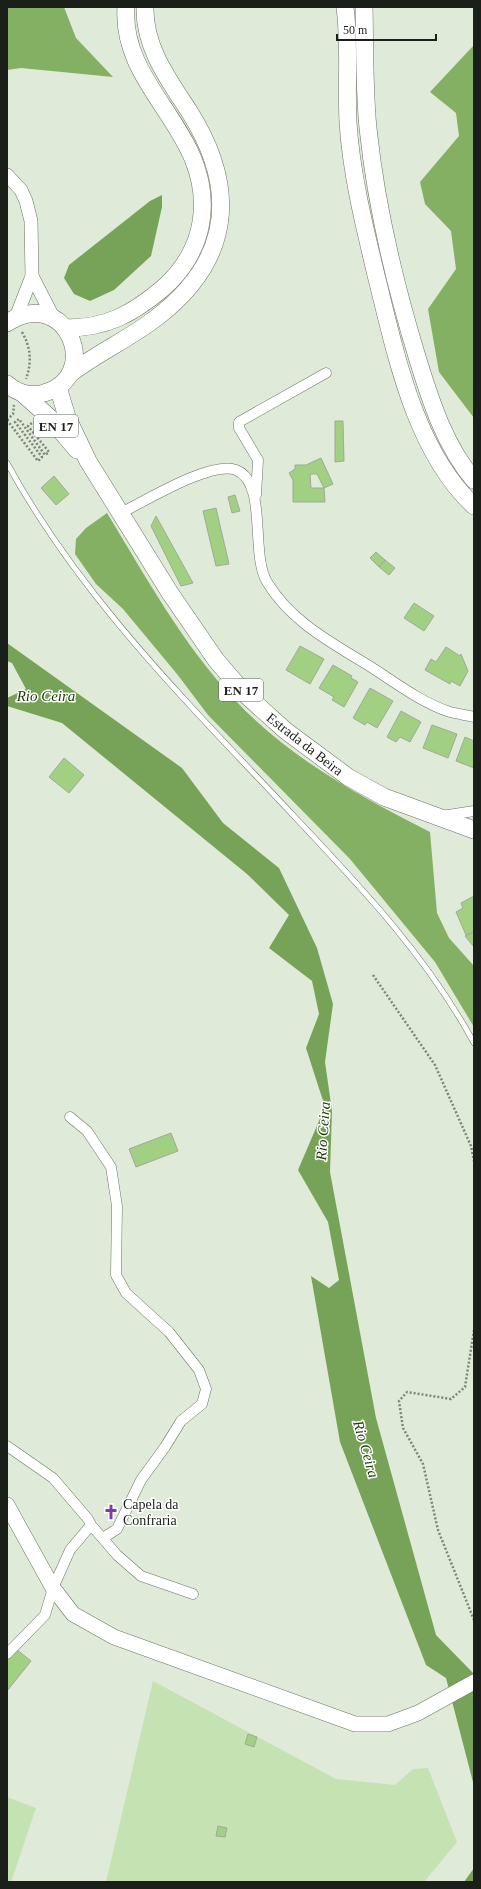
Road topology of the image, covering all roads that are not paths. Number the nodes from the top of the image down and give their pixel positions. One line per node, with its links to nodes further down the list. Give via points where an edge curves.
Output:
1 (126, 7): 9 (main road, via 127,31 137,63 187,145 199,173 202,203 199,231 184,265 166,286 146,301 120,318 107,323)
2 (145, 7): 11 (main road, via 148,36 157,59 199,127 212,154 219,182 218,228 210,257 185,294 155,319)
3 (344, 7): 19 (main road, via 350,142 363,218 397,358 430,448 453,484)
4 (364, 7): 17 (main road, via 368,128 387,240 410,333 426,384 443,430 462,465)
5 (7, 175): 6 (street, via 21,190 29,212)
6 (32, 276): 7 (street); 8 (street)
7 (54, 318): 8 (main road, via 41,313 29,313); 9 (main road)
8 (14, 323)
9 (66, 328): 11 (main road, via 75,350)
10 (326, 372): 18 (street, via 239,422 239,428 258,460)
11 (70, 374): 13 (main road)
12 (7, 384): 14 (main road, Estrada da Beira)
13 (58, 387): 14 (main road, via 41,394); 15 (main road, Estrada da Beira / EN 17, via 67,417)
14 (21, 393): 15 (main road, Estrada da Beira / EN 17, via 49,417)
15 (88, 461): 20 (main road, Estrada da Beira / EN 17)
16 (7, 463): 25 (lane, via 37,515 98,600 183,698 397,929 448,997)
17 (474, 480)
18 (256, 497): 20 (street, via 244,475 235,469 222,468 184,481); 21 (street, via 256,527 261,570 273,592 290,611 321,637 428,702 450,712)
19 (474, 506)
20 (122, 513): 23 (main road, Estrada da Beira / EN 17, via 170,593 216,660 247,696 286,731 348,777 384,797)
21 (474, 717)
22 (474, 811): 23 (street)
23 (441, 816): 24 (main road, Estrada da Beira / EN 17)
24 (474, 830)
25 (474, 1043)
26 (70, 1117): 30 (street, via 87,1130 111,1167 117,1206 116,1275 126,1293 169,1332 199,1370 206,1389 202,1404 181,1421 141,1480 117,1528)
27 (7, 1446): 29 (street, via 53,1478)
28 (7, 1505): 31 (main road)
29 (91, 1525): 30 (street); 31 (street, via 70,1550)
30 (103, 1538): 32 (street, via 117,1555 141,1576)
31 (53, 1588): 33 (street, via 44,1615); 34 (main road, via 73,1614 114,1637 355,1724 388,1724 418,1713)
32 (193, 1594)
33 (7, 1654)
34 (474, 1682)

